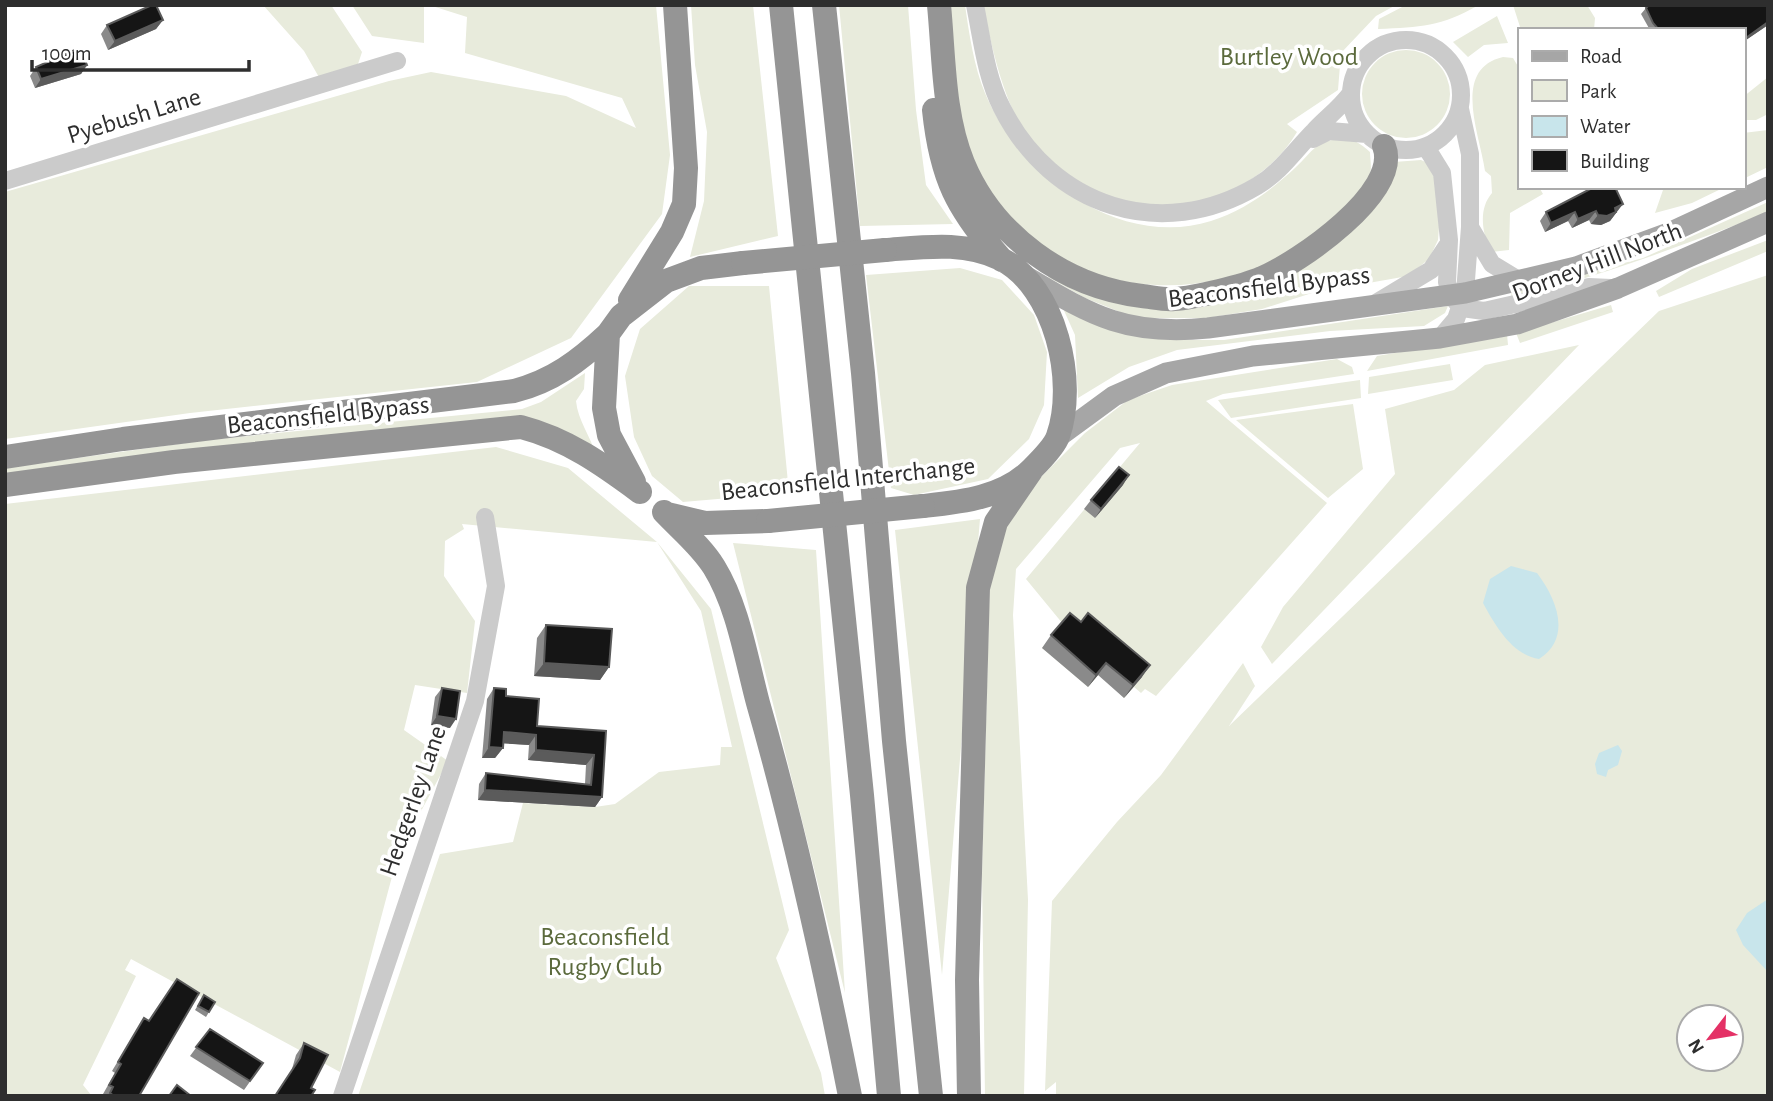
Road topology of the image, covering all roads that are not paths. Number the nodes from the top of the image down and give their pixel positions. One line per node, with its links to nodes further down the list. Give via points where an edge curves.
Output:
1 (675, 5): 23 (highway, via 686,168 684,204 672,232)
2 (781, 5): 34 (highway)
3 (824, 5): 35 (highway)
4 (922, 5): 18 (highway, via 941,164 970,221)
5 (939, 5): 10 (highway, via 953,134 978,193 1033,254 1071,276 1124,294 1173,299 1260,279 1298,260 1332,234 1372,191 1386,164)
6 (975, 5): 11 (street, via 989,70 1013,128 1059,179 1097,201 1144,215 1190,212 1228,202 1259,185)
7 (397, 61): 13 (street, Pyebush Lane)
8 (1351, 93): 9 (street, via 1353,78 1372,51 1401,40 1418,41 1448,59 1457,75); 10 (street, via 1352,108); 11 (street)
9 (1460, 109): 12 (street, via 1441,138); 16 (street, via 1470,154)
10 (1376, 140): 11 (street, via 1347,130 1329,131); 12 (street, via 1405,150)
11 (1301, 147)
12 (1426, 147): 17 (street, via 1442,173)
13 (5, 181)
14 (1768, 188): 19 (main road, Dorney Hill North, via 1641,243)
15 (1767, 223): 20 (main road, Dorney Hill North)
16 (1470, 227): 19 (street, via 1492,264); 21 (street)
17 (1449, 240): 21 (street, via 1447,282); 22 (street, via 1431,270)
18 (1006, 263): 22 (main road, Beaconsfield Bypass, via 1089,313 1153,331 1208,328); 23 (highway, bridge, via 955,246 743,263 681,274 649,292); 25 (highway, via 1042,301 1057,334 1064,391)
19 (1520, 281): 21 (main road, Dorney Hill North)
20 (1618, 288): 21 (street, via 1589,288 1484,311); 24 (main road, Dorney Hill North, via 1517,324)
21 (1459, 298): 22 (main road, Beaconsfield Bypass); 24 (street)
22 (1376, 303)
23 (614, 325): 26 (highway, Beaconsfield Bypass, via 557,375 514,391); 29 (highway, Beaconsfield Interchange, via 604,408 609,435)
24 (1440, 338): 25 (main road, via 1253,356 1166,373 1114,396)
25 (1058, 437): 27 (highway, Beaconsfield Interchange)
26 (5, 457)
27 (1031, 471): 30 (highway, Beaconsfield Interchange, bridge, via 982,498 923,506 705,523); 36 (highway, via 996,522 978,588 967,980)
28 (5, 485): 29 (highway, Beaconsfield Bypass, via 174,461 521,427 554,436)
29 (640, 492): 30 (highway, Beaconsfield Interchange)
30 (664, 512): 33 (highway, via 704,552 734,615 776,765)
31 (485, 517): 32 (street, Hedgerley Lane, via 496,586 475,701)
32 (342, 1096)
33 (850, 1096)
34 (890, 1096)
35 (931, 1096)
36 (969, 1096)

